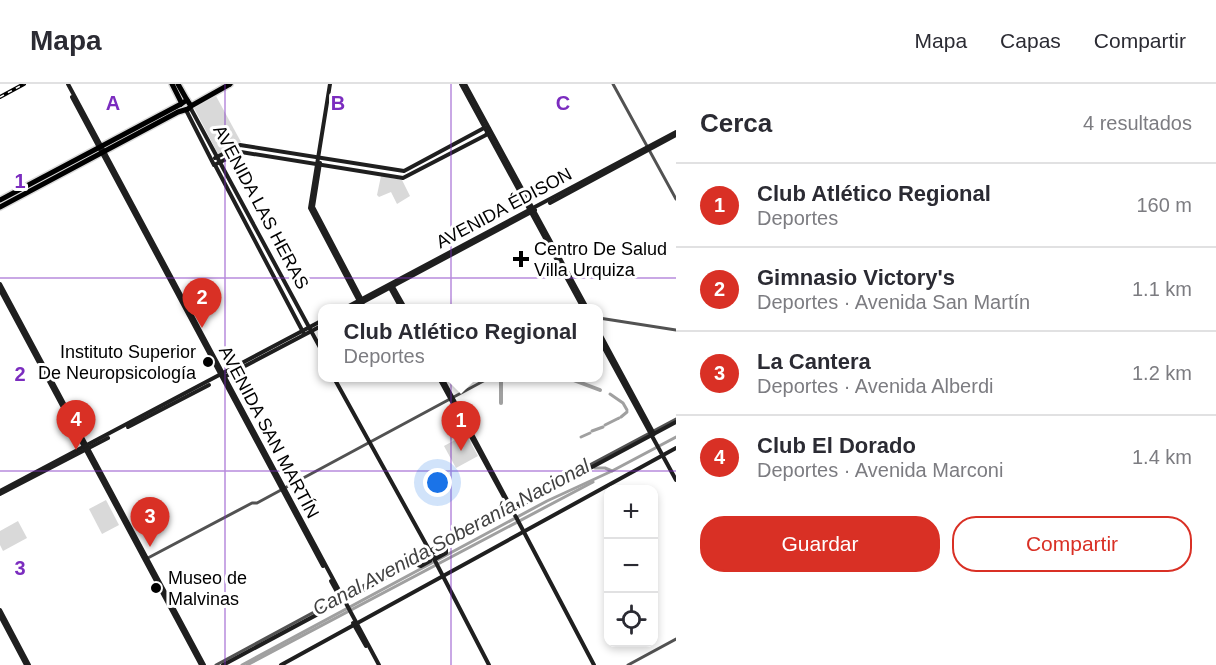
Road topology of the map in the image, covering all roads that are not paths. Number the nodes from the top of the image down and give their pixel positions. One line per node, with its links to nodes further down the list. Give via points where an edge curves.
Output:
1 (66, 84): 11 (main road, AVENIDA SAN MARTÍN)
2 (226, 84): 7 (main road, via 193,101)
3 (230, 84): 7 (main road)
4 (331, 84): 12 (main road)
5 (463, 84): 8 (main road)
6 (613, 84): 10 (street)
7 (182, 99): 11 (main road); 11 (main road, via 170,113); 13 (main road, AVENIDA LAS HERAS)
8 (487, 130): 12 (main road, via 404,171); 14 (main road, via 403,178); 17 (main road)
9 (676, 134): 10 (main road, AVENIDA ÉDISON)
10 (648, 149): 15 (street); 17 (main road, AVENIDA ÉDISON)
11 (101, 150): 16 (main road); 33 (main road, AVENIDA SAN MARTÍN)
12 (319, 157): 13 (main road, via 240,145); 14 (main road)
13 (217, 161): 14 (main road, via 241,152); 28 (main road, AVENIDA LAS HERAS)
14 (318, 164): 21 (main road, via 311,207)
15 (676, 200)
16 (0, 204)
17 (532, 211): 19 (main road, AVENIDA ÉDISON); 25 (main road)
18 (0, 284): 41 (main road)
19 (391, 286): 21 (main road, AVENIDA ÉDISON); 24 (main road)
20 (0, 291): 41 (main road)
21 (362, 302): 22 (main road, AVENIDA ÉDISON); 23 (main road, AVENIDA ÉDISON)
22 (357, 304)
23 (359, 304)
24 (400, 304)
25 (582, 304)
26 (603, 320): 29 (street)
27 (318, 325): 28 (main road)
28 (308, 331): 32 (main road, AVENIDA LAS HERAS); 33 (main road)
29 (676, 331)
30 (603, 340): 39 (main road)
31 (603, 346): 39 (main road)
32 (318, 347)
33 (223, 376): 41 (main road); 45 (main road, AVENIDA SAN MARTÍN)
34 (337, 382): 40 (main road)
35 (443, 382): 37 (main road)
36 (482, 382): 37 (street)
37 (452, 398): 40 (street); 47 (main road)
38 (676, 421): 39 (main road)
39 (652, 434): 43 (main road); 47 (main road)
40 (370, 442): 45 (street); 51 (main road)
41 (86, 448): 46 (main road); 52 (main road)
42 (676, 448): 43 (main road)
43 (662, 456): 44 (main road); 49 (main road)
44 (676, 480)
45 (283, 489): 52 (street); 56 (main road, AVENIDA SAN MARTÍN)
46 (0, 493)
47 (512, 509): 48 (main road); 49 (main road); 50 (street)
48 (476, 529): 50 (main road); 51 (main road, via 442,547 446,553 437,558)
49 (524, 531): 54 (main road); 69 (main road)
50 (461, 534): 51 (street)
51 (431, 555): 53 (street); 54 (main road); 55 (main road, via 430,561 421,566 418,560)
52 (146, 559): 62 (main road)
53 (393, 570): 55 (main road); 56 (street)
54 (441, 576): 59 (main road); 68 (main road)
55 (379, 581): 56 (main road)
56 (342, 599): 59 (main road, AVENIDA SAN MARTÍN); 63 (street); 64 (main road)
57 (0, 610): 61 (main road)
58 (0, 616): 61 (main road)
59 (356, 624): 65 (main road); 66 (main road); 67 (main road, AVENIDA SAN MARTÍN)
60 (676, 639): 70 (street)
61 (26, 664)
62 (202, 665)
63 (216, 665)
64 (223, 665)
65 (276, 665)
66 (281, 665)
67 (377, 665)
68 (489, 665)
69 (594, 665)
70 (628, 665)

